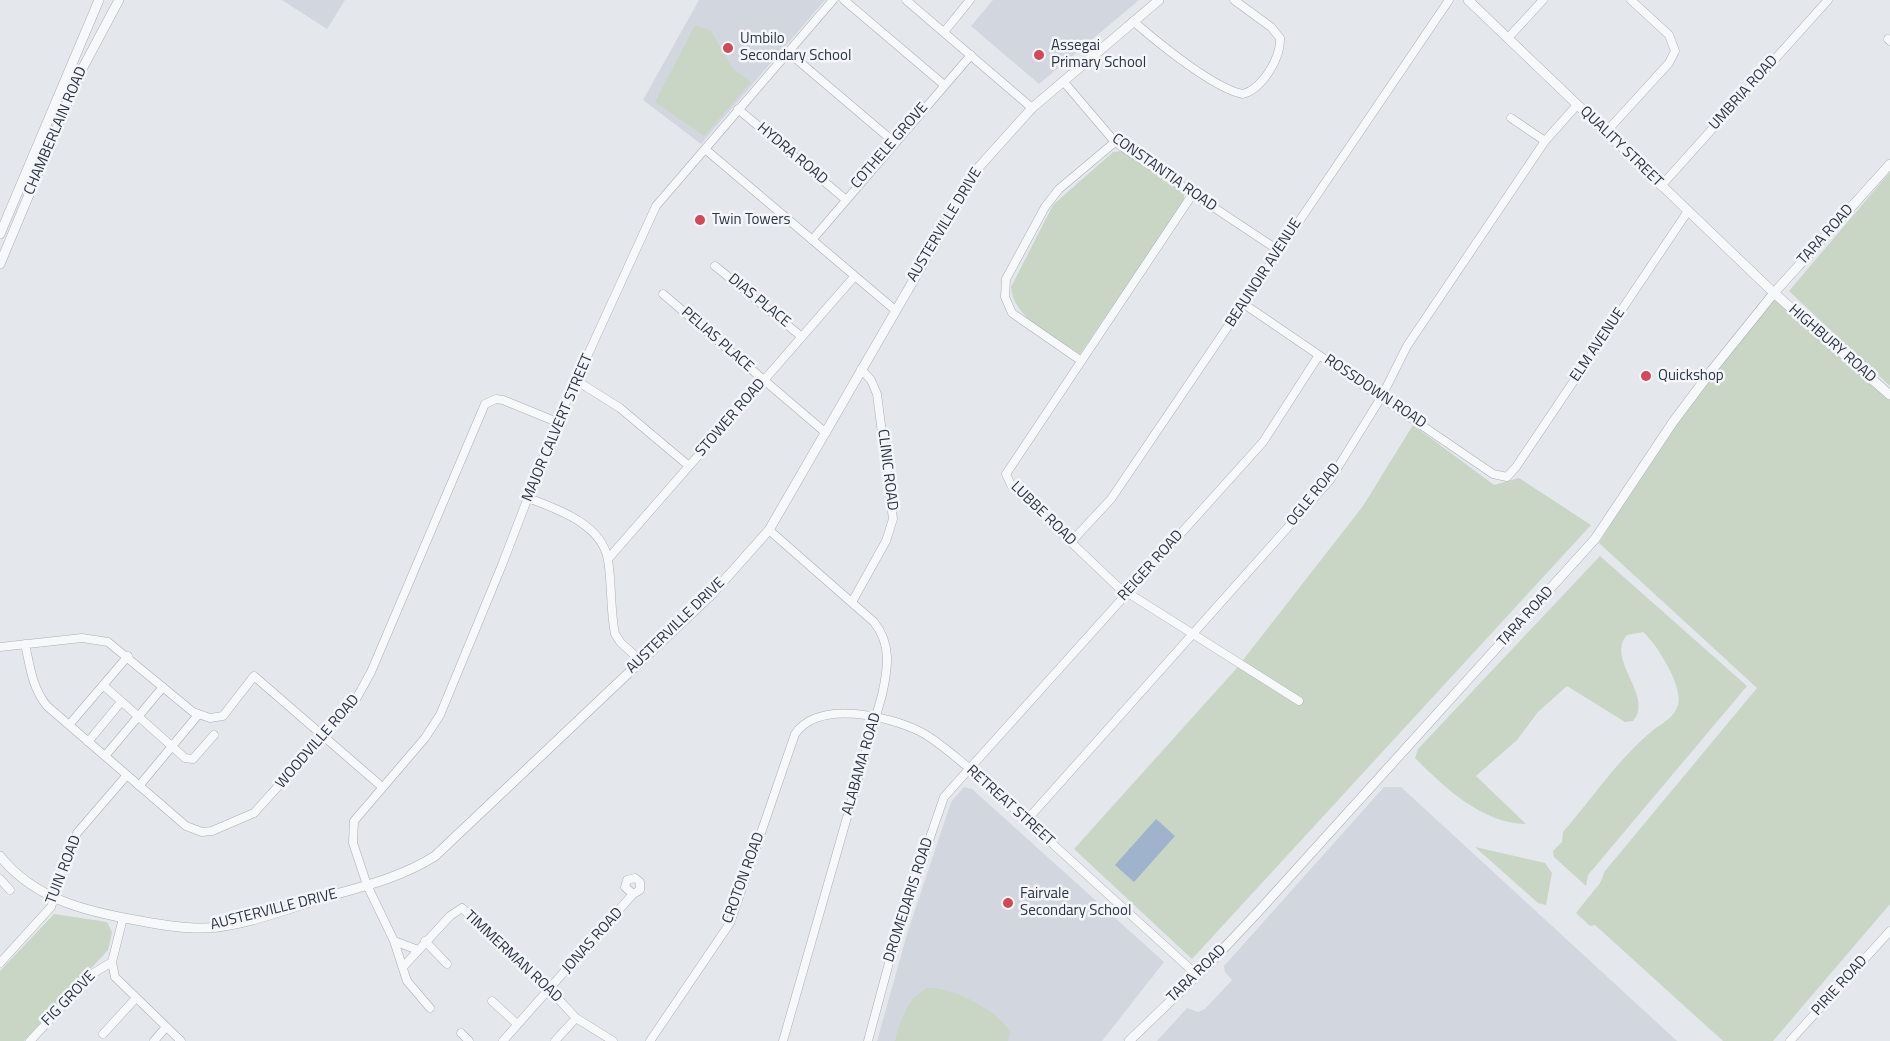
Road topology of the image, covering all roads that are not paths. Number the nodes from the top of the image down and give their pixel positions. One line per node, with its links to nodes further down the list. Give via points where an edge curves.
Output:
1 (99, 0): 14 (street, CHAMBERLAIN ROAD)
2 (119, 0): 16 (street, CHAMBERLAIN ROAD)
3 (833, 0): 19 (street, MAJOR CALVERT STREET)
4 (844, 0): 22 (street)
5 (906, 0): 17 (street)
6 (970, 0): 17 (street)
7 (1159, 0): 15 (street, AUSTERVILLE DRIVE)
8 (1234, 0): 15 (street, via 1280,38 1278,52 1261,82 1243,93 1228,89 1189,64)
9 (1449, 0): 39 (street, BEAUNOIR AVENUE)
10 (1468, 0): 18 (street, QUALITY STREET)
11 (1543, 0): 18 (street)
12 (1631, 0): 27 (street, via 1670,35 1675,51 1669,63)
13 (1828, 0): 33 (street, UMBRIA ROAD)
14 (92, 17): 16 (street); 37 (street, CHAMBERLAIN ROAD)
15 (1133, 21): 21 (street, AUSTERVILLE DRIVE)
16 (105, 23): 40 (street, CHAMBERLAIN ROAD)
17 (944, 32): 20 (street)
18 (1508, 38): 23 (street, QUALITY STREET)
19 (788, 52): 25 (street, MAJOR CALVERT STREET); 29 (street)
20 (971, 55): 22 (street, COTHELE GROVE); 24 (street)
21 (1063, 81): 24 (street, AUSTERVILLE DRIVE); 30 (street, CONSTANTIA ROAD)
22 (943, 84): 29 (street, COTHELE GROVE)
23 (1577, 105): 27 (street, QUALITY STREET); 28 (street, OGLE ROAD)
24 (1032, 108): 46 (street, AUSTERVILLE DRIVE, via 979,167)
25 (738, 109): 31 (street, MAJOR CALVERT STREET); 35 (street, HYDRA ROAD)
26 (1511, 118): 28 (street)
27 (1605, 132): 33 (street, QUALITY STREET)
28 (1545, 141): 54 (street, OGLE ROAD, via 1407,346)
29 (894, 142): 35 (street, COTHELE GROVE)
30 (1115, 142): 34 (street, CONSTANTIA ROAD); 49 (street, via 1051,198 1008,271 1004,288 1012,313)
31 (705, 149): 38 (street); 51 (street, MAJOR CALVERT STREET, via 650,216)
32 (1890, 164): 43 (street, TARA ROAD)
33 (1661, 186): 36 (street, QUALITY STREET)
34 (1192, 195): 39 (street, CONSTANTIA ROAD); 49 (street, LUBBE ROAD)
35 (845, 199): 38 (street, COTHELE GROVE)
36 (1688, 211): 43 (street, QUALITY STREET); 58 (street, ELM AVENUE)
37 (0, 234)
38 (812, 240): 42 (street)
39 (1278, 250): 45 (street, BEAUNOIR AVENUE)
40 (0, 264)
41 (715, 266): 47 (street, DIAS PLACE)
42 (854, 277): 46 (street); 47 (street, STOWER ROAD)
43 (1774, 293): 53 (street, HIGHBURY ROAD); 104 (street, TARA ROAD, via 1673,422 1595,539)
44 (663, 294): 52 (street, PELIAS PLACE)
45 (1244, 304): 48 (street, ROSSDOWN ROAD); 61 (street, BEAUNOIR AVENUE, via 1111,500)
46 (895, 310): 50 (street, AUSTERVILLE DRIVE)
47 (802, 337): 52 (street, STOWER ROAD)
48 (1319, 355): 54 (street, ROSSDOWN ROAD); 63 (street, REIGER ROAD, via 1263,442)
49 (1080, 360): 61 (street, LUBBE ROAD, via 1006,474 1011,485)
50 (861, 369): 56 (street, AUSTERVILLE DRIVE); 64 (street, CLINIC ROAD, via 877,394 893,519 886,541)
51 (577, 381): 55 (street, MAJOR CALVERT STREET); 57 (street, via 620,408)
52 (764, 381): 56 (street, PELIAS PLACE); 57 (street, STOWER ROAD)
53 (1890, 395)
54 (1382, 396): 58 (street, ROSSDOWN ROAD, via 1493,474); 65 (street, OGLE ROAD, via 1320,493)
55 (557, 422): 59 (street, MAJOR CALVERT STREET); 80 (street, WOODVILLE ROAD, via 503,400 485,404 363,688)
56 (826, 433): 60 (street, AUSTERVILLE DRIVE)
57 (689, 466): 62 (street, STOWER ROAD)
58 (1506, 477)
59 (528, 498): 62 (street, via 577,519 601,543); 87 (street, MAJOR CALVERT STREET, via 440,715 425,738)
60 (769, 530): 64 (street, ALABAMA ROAD); 69 (street, AUSTERVILLE DRIVE, via 711,594)
61 (1072, 541): 63 (street, LUBBE ROAD, via 1117,586)
62 (608, 559): 69 (street, via 615,634)
63 (1128, 591): 65 (street, LUBBE ROAD); 84 (street, REIGER ROAD)
64 (852, 602): 75 (street, ALABAMA ROAD, via 874,622 887,647 887,675)
65 (1191, 633): 72 (street, LUBBE ROAD); 88 (street, OGLE ROAD)
66 (26, 644): 67 (street); 68 (street, via 96,638); 77 (street, WOODVILLE ROAD, via 38,695)
67 (0, 647)
68 (128, 657): 70 (street); 71 (street)
69 (641, 661): 91 (street, AUSTERVILLE DRIVE, via 448,846 408,871)
70 (103, 685): 73 (street); 77 (street)
71 (164, 687): 74 (street); 76 (street)
72 (1299, 701)
73 (121, 702): 76 (street); 81 (street)
74 (198, 715): 80 (street, via 223,716 254,676); 82 (street)
75 (876, 716): 78 (street, RETREAT STREET, via 820,716 809,719); 84 (street, RETREAT STREET, via 921,732); 122 (street, ALABAMA ROAD)
76 (138, 717): 82 (street); 83 (street)
77 (69, 725): 81 (street, WOODVILLE ROAD)
78 (795, 734): 121 (street, CROTON ROAD, via 730,922)
79 (214, 735): 82 (street, via 192,759 185,758)
80 (325, 736): 86 (street, WOODVILLE ROAD, via 262,806 224,829 191,830); 87 (street)
81 (88, 741): 83 (street, WOODVILLE ROAD)
82 (173, 746): 86 (street)
83 (105, 756): 85 (street, WOODVILLE ROAD)
84 (969, 768): 88 (street, RETREAT STREET); 123 (street, DROMEDARIS ROAD, via 949,790 939,809 897,933)
85 (127, 775): 86 (street, WOODVILLE ROAD); 94 (street, TUIN ROAD, via 77,833)
86 (139, 786)
87 (381, 786): 91 (street, MAJOR CALVERT STREET, via 359,813 352,831)
88 (1026, 821): 104 (street, RETREAT STREET)
89 (0, 856): 94 (street, AUSTERVILLE DRIVE, via 18,875)
90 (0, 879): 92 (street)
91 (367, 885): 95 (street, AUSTERVILLE DRIVE, via 225,925 188,928); 97 (street, MAJOR CALVERT STREET)
92 (10, 890)
93 (633, 894): 105 (street, JONAS ROAD)
94 (55, 898): 95 (street, AUSTERVILLE DRIVE); 101 (street, TUIN ROAD, via 40,921)
95 (123, 918): 100 (street)
96 (1890, 931): 125 (street, PIRIE ROAD)
97 (394, 941): 99 (street); 103 (street, MAJOR CALVERT STREET)
98 (425, 941): 99 (street, TIMMERMAN ROAD); 102 (street); 105 (street, TIMMERMAN ROAD, via 462,908)
99 (418, 950): 103 (street, TIMMERMAN ROAD)
100 (112, 962): 106 (street, via 116,977); 114 (street, FIG GROVE, via 92,974)
101 (0, 963)
102 (447, 964)
103 (402, 967): 108 (street, MAJOR CALVERT STREET, via 407,981)
104 (1197, 975): 124 (street, TARA ROAD)
105 (549, 989): 109 (street, TIMMERMAN ROAD); 110 (street, JONAS ROAD)
106 (136, 998): 111 (street); 113 (street)
107 (492, 1001): 110 (street)
108 (430, 1008)
109 (576, 1018): 119 (street); 120 (street, TIMMERMAN ROAD)
110 (517, 1024): 118 (street, JONAS ROAD)
111 (166, 1027): 115 (street); 116 (street)
112 (461, 1033): 117 (street)
113 (104, 1034)
114 (30, 1041)
115 (154, 1041)
116 (181, 1041)
117 (469, 1041)
118 (502, 1041)
119 (555, 1041)
120 (613, 1041)
121 (650, 1041)
122 (783, 1041)
123 (868, 1041)
124 (1129, 1041)
125 (1790, 1041)

